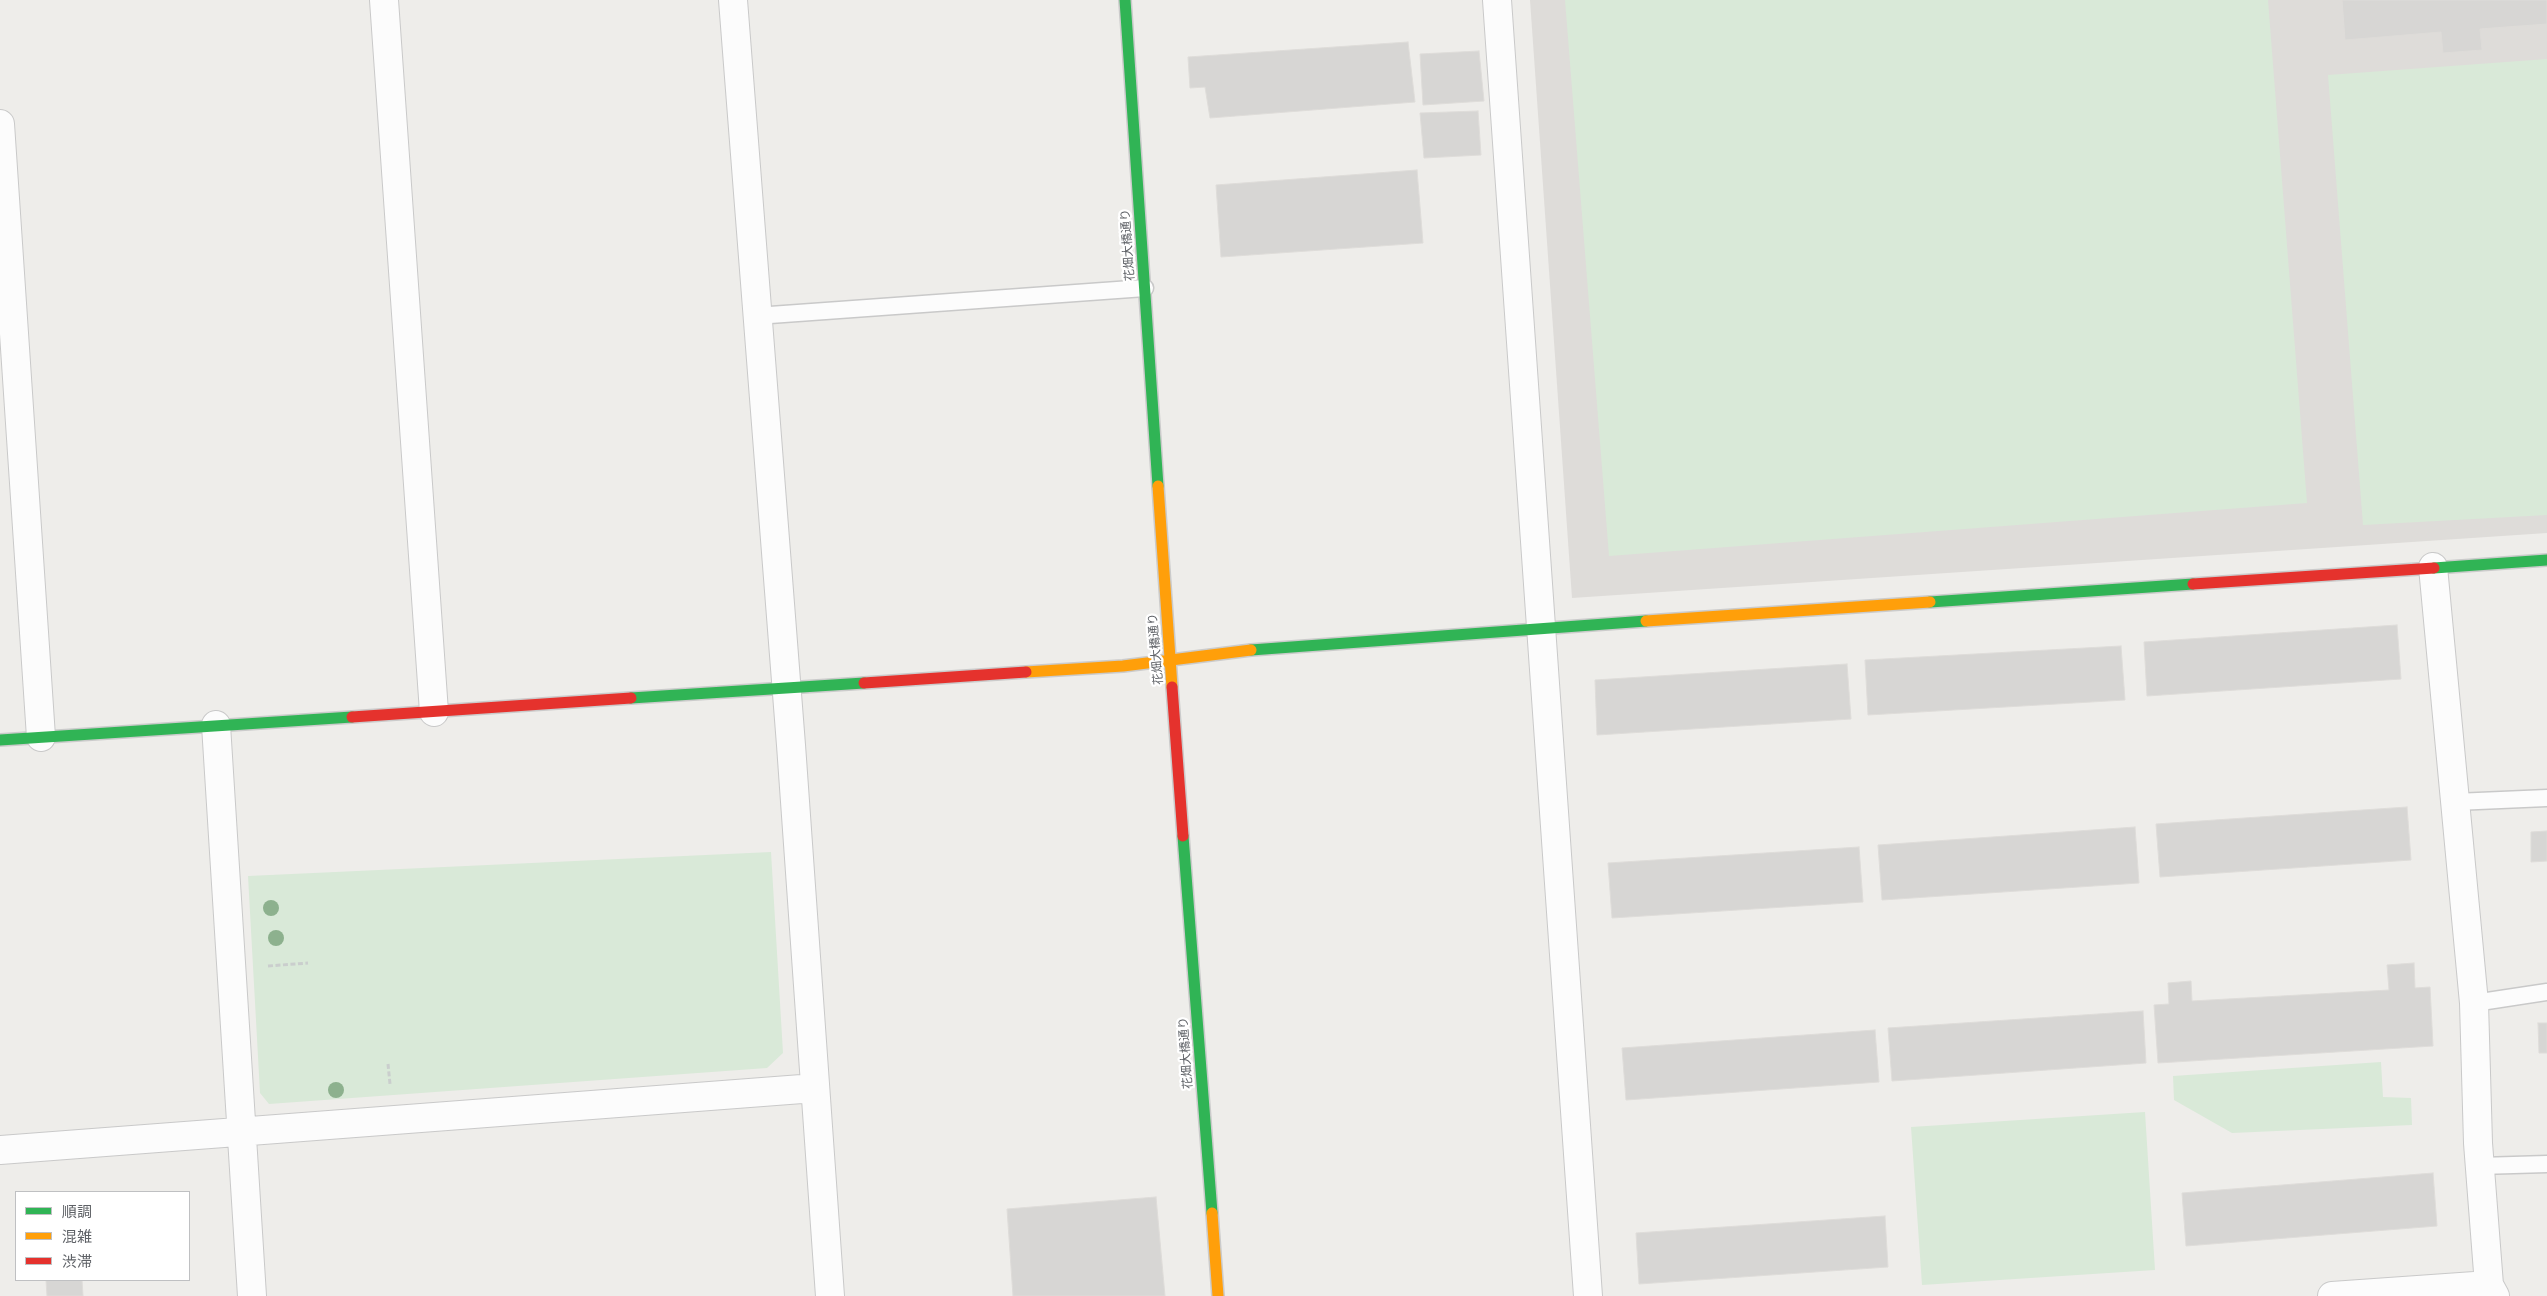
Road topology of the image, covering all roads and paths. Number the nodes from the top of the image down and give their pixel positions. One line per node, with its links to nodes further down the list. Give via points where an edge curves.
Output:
1 (384, 0): 13 (street)
2 (733, 0): 7 (street)
3 (1125, 0): 6 (street, 花畑大橋通り)
4 (1497, 0): 10 (street)
5 (0, 124): 15 (street)
6 (1145, 288): 7 (lane); 11 (street, 花畑大橋通り)
7 (756, 316): 12 (street)
8 (2547, 560): 9 (street)
9 (2433, 566): 10 (street); 18 (street)
10 (1540, 628): 11 (street, via 1228,652); 30 (street)
11 (1170, 660): 12 (street, via 1123,666); 29 (street, 花畑大橋通り)
12 (786, 687): 13 (street); 21 (street)
13 (434, 712): 14 (street)
14 (216, 724): 15 (street); 22 (street)
15 (41, 737): 16 (street)
16 (0, 740)
17 (2547, 798): 18 (lane)
18 (2455, 802): 20 (street)
19 (2547, 992): 20 (lane)
20 (2474, 1003): 25 (street)
21 (815, 1088): 22 (street); 28 (street)
22 (242, 1131): 23 (street); 27 (street)
23 (0, 1150)
24 (2547, 1164): 25 (lane)
25 (2480, 1166): 26 (street)
26 (2492, 1290): 31 (street)
27 (252, 1296)
28 (830, 1296)
29 (1218, 1296)
30 (1588, 1296)
31 (2332, 1296)

